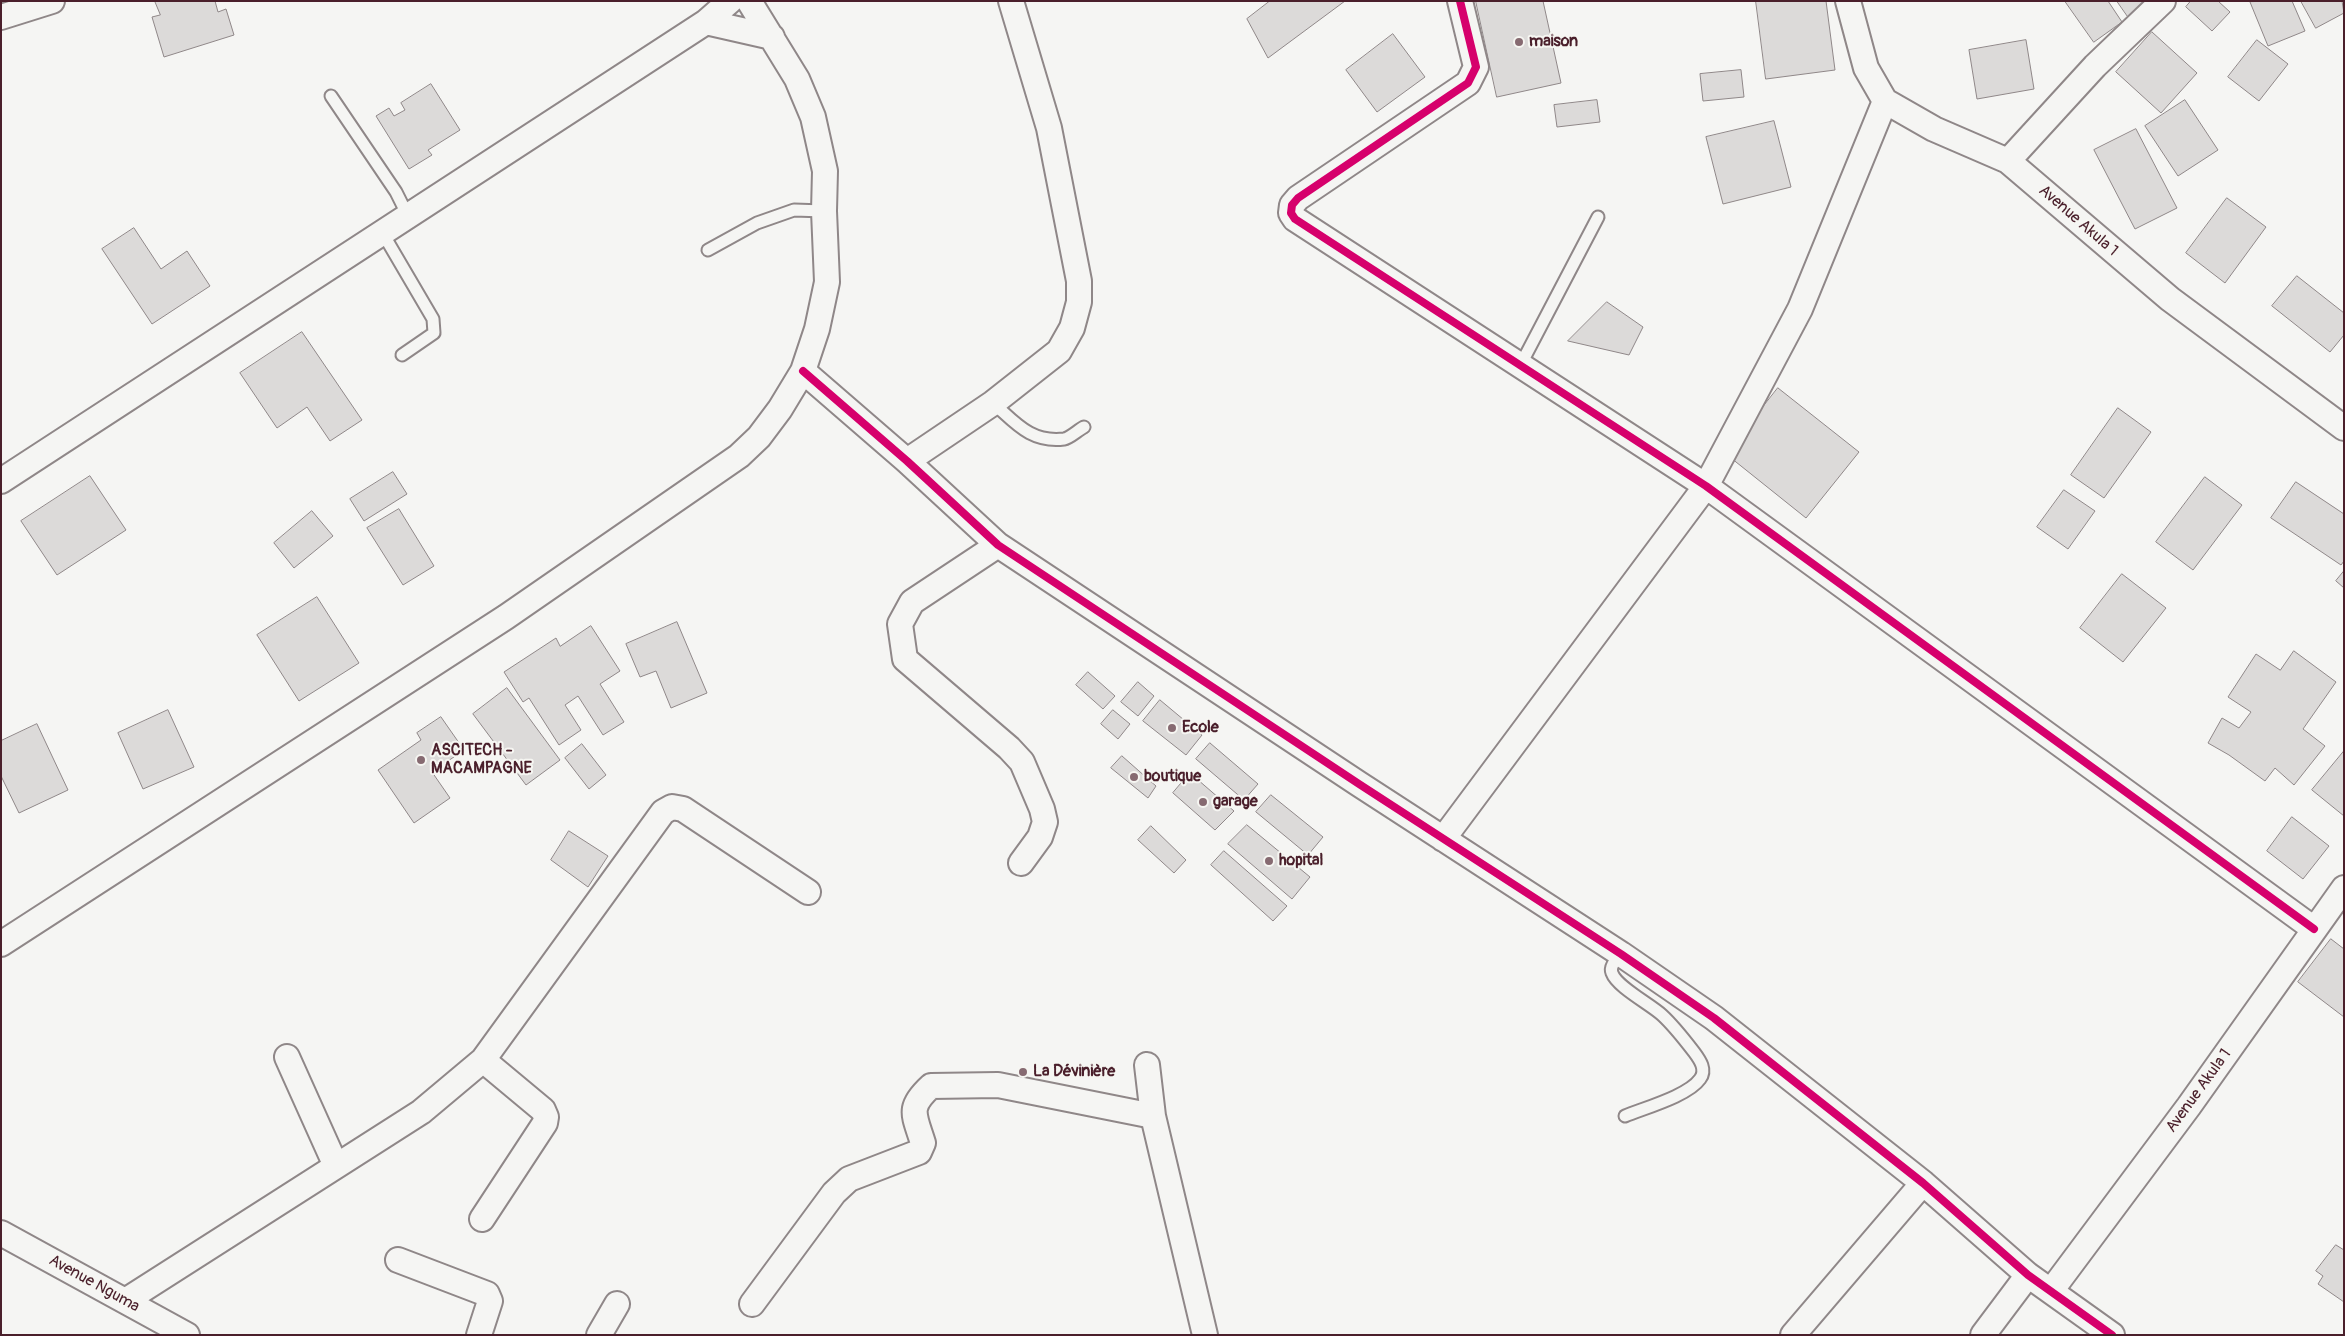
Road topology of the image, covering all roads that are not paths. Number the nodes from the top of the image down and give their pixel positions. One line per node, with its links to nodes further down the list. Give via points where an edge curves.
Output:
1 (52, 1): 8 (street)
2 (730, 1): 9 (street)
3 (749, 1): 10 (street)
4 (1011, 1): 22 (street, via 1049,128 1079,281 1079,302 1072,328 1059,351)
5 (1460, 1): 20 (street, via 1476,67 1468,83 1298,198 1291,213 1295,219)
6 (1848, 1): 12 (street, via 1866,68)
7 (2163, 1): 13 (street, via 2094,66)
8 (1, 18)
9 (706, 22): 10 (street); 15 (street)
10 (772, 37): 14 (street, via 798,78 813,117 825,171)
11 (331, 96): 15 (lane, via 396,192)
12 (1885, 101): 13 (street, Avenue Akula 1, via 1934,129); 27 (street, via 1800,309)
13 (2008, 162): 24 (street, Avenue Akula 1, via 2170,299)
14 (824, 211): 18 (lane, via 794,210 757,223); 21 (street, via 828,282)
15 (408, 216): 17 (street)
16 (1598, 217): 20 (lane)
17 (382, 232): 19 (lane, via 434,319 434,333); 26 (street)
18 (708, 250)
19 (402, 356)
20 (1520, 366): 27 (street)
21 (803, 370): 25 (street); 34 (street, via 764,430 739,456 506,617)
22 (993, 403): 23 (lane, via 1023,431 1041,437 1065,439); 25 (street)
23 (1084, 427)
24 (2344, 428)
25 (907, 461): 28 (street)
26 (1, 481)
27 (1706, 486): 29 (street); 33 (street)
28 (998, 544): 29 (street); 30 (street, via 912,602 900,624 905,659 1022,762 1045,822 1040,838)
29 (1444, 839): 35 (street)
30 (1021, 863)
31 (2344, 888): 33 (street, Avenue Akula 1)
32 (808, 892): 37 (street, via 683,809 672,808 663,812)
33 (2314, 929): 47 (street, Avenue Akula 1, via 2189,1106)
34 (1, 944)
35 (1622, 954): 40 (lane, via 1612,967 1612,973 1682,1035 1704,1070 1700,1079 1687,1090); 42 (street, via 1714,1018)
36 (287, 1057): 41 (street)
37 (483, 1060): 41 (street, via 434,1103); 43 (street, via 543,1110 546,1117)
38 (1147, 1065): 39 (street)
39 (1153, 1116): 50 (street, via 998,1085 932,1086 917,1099 914,1113 923,1143 918,1152 849,1179 834,1193); 54 (street)
40 (1625, 1116)
41 (336, 1166): 48 (street)
42 (1923, 1184): 46 (street); 55 (street)
43 (482, 1218)
44 (1, 1234): 48 (street, Avenue Nguma)
45 (398, 1260): 52 (street, via 486,1294 490,1301)
46 (2028, 1274): 47 (street); 56 (street)
47 (2051, 1291): 57 (street)
48 (125, 1301): 51 (street, Avenue Nguma)
49 (618, 1304): 53 (street)
50 (752, 1304)
51 (186, 1335)
52 (479, 1335)
53 (599, 1335)
54 (1205, 1335)
55 (1792, 1335)
56 (1983, 1335)
57 (2112, 1335)

